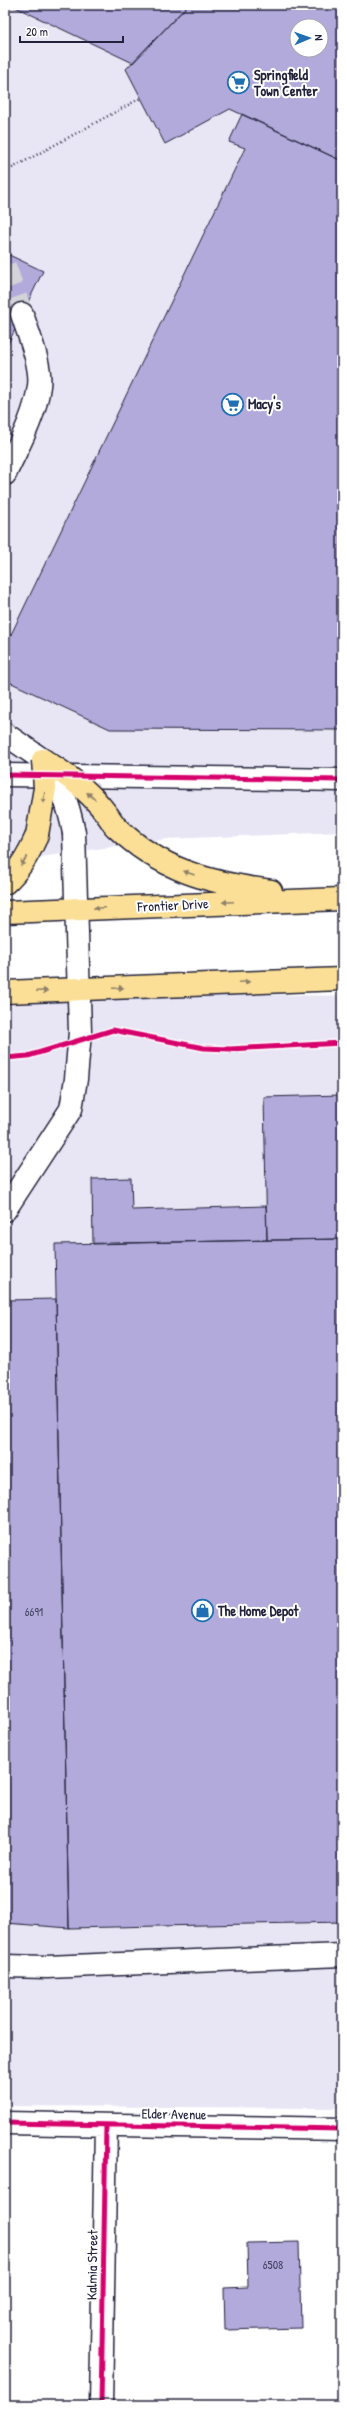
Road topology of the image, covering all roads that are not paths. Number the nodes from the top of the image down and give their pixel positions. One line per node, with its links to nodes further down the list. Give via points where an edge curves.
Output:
1 (22, 314): 2 (street, via 35,357 39,384 30,420)
2 (5, 474)
3 (5, 734): 4 (street)
4 (43, 760): 7 (main road, one-way to 7, bridge, via 45,788 37,835 28,856 14,876); 8 (main road, one-way to 4, bridge, via 246,888 199,877 163,864 134,845 115,826 100,804 71,777); 9 (street, bridge, via 58,780 69,806 74,833)
5 (5, 775): 6 (street)
6 (342, 780)
7 (5, 883)
8 (340, 899): 9 (main road, Frontier Drive, one-way to 9)
9 (77, 909): 10 (main road, Frontier Drive); 12 (street)
10 (5, 912)
11 (342, 980): 12 (main road, one-way to 11)
12 (79, 990): 13 (main road, one-way to 12); 14 (street, via 80,1032 71,1109)
13 (5, 992)
14 (5, 1210)
15 (342, 1955): 16 (street, via 47,1967)
16 (5, 1966)
17 (5, 2123): 18 (street, Elder Avenue)
18 (106, 2125): 19 (street, Elder Avenue); 20 (street, Kalmia Street)
19 (342, 2129)
20 (101, 2405)

